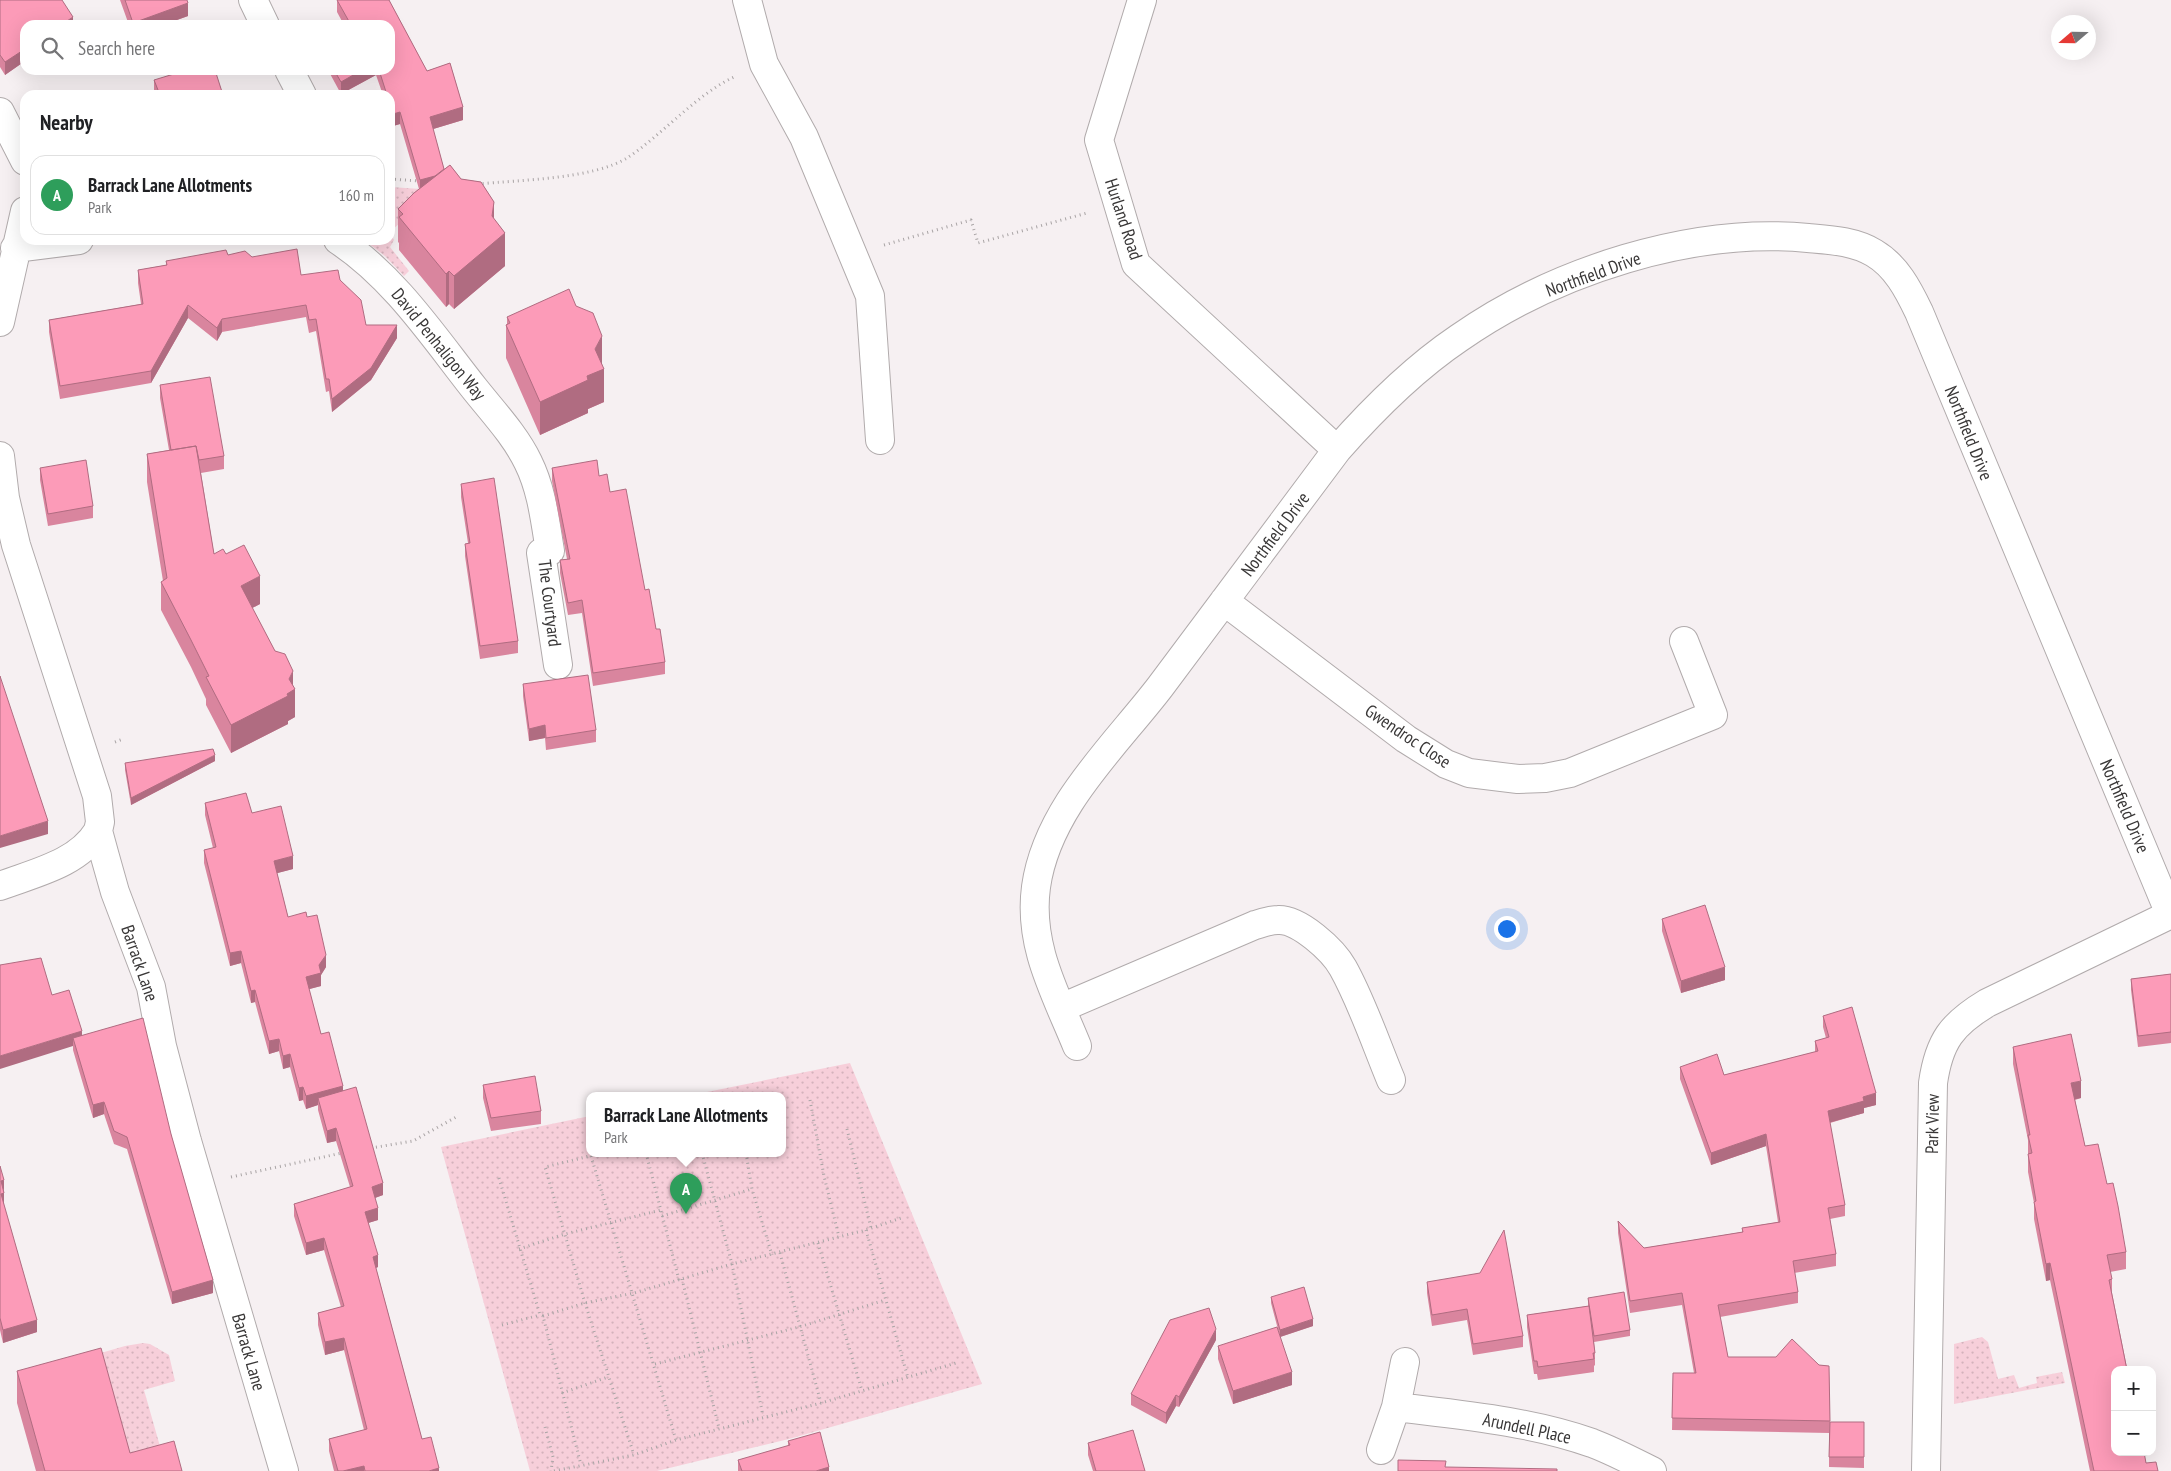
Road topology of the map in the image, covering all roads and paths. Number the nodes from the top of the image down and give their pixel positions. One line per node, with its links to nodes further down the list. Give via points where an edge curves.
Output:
1 (253, 0): 4 (street)
2 (747, 0): 5 (street)
3 (1142, 0): 13 (street, Hurland Road, via 1099,140)
4 (263, 20)
5 (764, 64): 12 (path, via 726,81 642,148 605,168); 18 (street, via 804,137)
6 (292, 75): 7 (street)
7 (299, 90)
8 (0, 112): 9 (street)
9 (20, 151)
10 (395, 179): 11 (path)
11 (426, 182)
12 (471, 185)
13 (1118, 205): 18 (path, via 978,243 971,220); 21 (street, Hurland Road, via 1136,264)
14 (20, 232): 17 (street)
15 (40, 245): 17 (street)
16 (345, 245): 22 (street, David Penhaligon Way, via 362,257 401,297 500,420)
17 (16, 248): 19 (street)
18 (852, 254): 20 (street, via 870,296)
19 (0, 322)
20 (880, 440)
21 (1337, 450): 24 (street, Northfield Drive); 29 (street, Northfield Drive, via 1419,367 1459,337 1500,312 1596,269 1688,244 1735,237 1783,236 1842,241 1875,253 1901,278 1919,312)
22 (527, 460): 26 (street, The Courtyard, via 540,495 550,551 541,553)
23 (0, 466): 27 (street, Barrack Lane, via 16,545 97,796)
24 (1224, 601): 25 (street, Gwendroc Close, via 1425,752 1469,773 1492,778 1545,778 1570,773 1713,715); 30 (street, Northfield Drive, via 1082,785 1047,842 1036,887 1034,912 1044,969)
25 (1684, 641)
26 (558, 665)
27 (98, 832): 28 (street, via 86,848 69,859); 44 (street, Barrack Lane, via 115,892 152,987 162,1046)
28 (0, 886)
29 (2170, 914): 89 (street, Park View, via 1987,1003 1961,1021 1943,1042 1933,1083)
30 (1061, 1008): 31 (street, Northfield Drive); 32 (street, via 1255,925 1288,921 1328,948 1343,967)
31 (1076, 1046)
32 (1391, 1080)
33 (810, 1100): 54 (path)
34 (458, 1116): 36 (path, via 413,1141)
35 (847, 1129): 51 (path)
36 (364, 1149)
37 (347, 1152): 44 (path)
38 (587, 1157): 53 (path, via 544,1167)
39 (591, 1157): 50 (path)
40 (647, 1157): 47 (path)
41 (703, 1157): 46 (path)
42 (747, 1157): 45 (path)
43 (499, 1178): 56 (path)
44 (199, 1183): 86 (street, Barrack Lane)
45 (752, 1189): 46 (path); 58 (path)
46 (713, 1200): 48 (path); 59 (path)
47 (660, 1210): 48 (path); 50 (path)
48 (662, 1216): 60 (path)
49 (901, 1218): 51 (path)
50 (613, 1223): 53 (path); 61 (path)
51 (871, 1228): 52 (path)
52 (866, 1230): 54 (path); 62 (path)
53 (565, 1234): 56 (path); 63 (path)
54 (839, 1237): 55 (path)
55 (818, 1243): 57 (path); 65 (path)
56 (519, 1249): 64 (path)
57 (780, 1253): 58 (path); 67 (path)
58 (772, 1255): 59 (path)
59 (732, 1264): 60 (path); 68 (path)
60 (680, 1279): 61 (path); 69 (path)
61 (634, 1293): 63 (path); 72 (path)
62 (885, 1300): 65 (path); 74 (path)
63 (585, 1303): 64 (path); 73 (path)
64 (541, 1315): 66 (path); 76 (path)
65 (840, 1315): 67 (path); 75 (path)
66 (502, 1325)
67 (799, 1327): 68 (path); 77 (path)
68 (747, 1341): 69 (path); 79 (path)
69 (699, 1353): 72 (path); 81 (path)
70 (1404, 1362): 78 (street)
71 (956, 1363): 74 (path)
72 (655, 1364): 82 (path)
73 (608, 1377): 76 (path); 84 (path)
74 (908, 1378): 75 (path)
75 (862, 1391): 77 (path)
76 (562, 1393): 85 (path)
77 (820, 1404): 79 (path)
78 (1396, 1407): 83 (street); 88 (street, Arundell Place, via 1525,1426 1613,1451)
79 (763, 1416): 81 (path)
80 (545, 1427): 87 (path, via 553,1457)
81 (719, 1428): 82 (path)
82 (676, 1440): 84 (path)
83 (1381, 1450)
84 (634, 1455): 85 (path)
85 (581, 1465): 87 (path)
86 (284, 1471)
87 (552, 1471)
88 (1652, 1471)
89 (1926, 1471)

